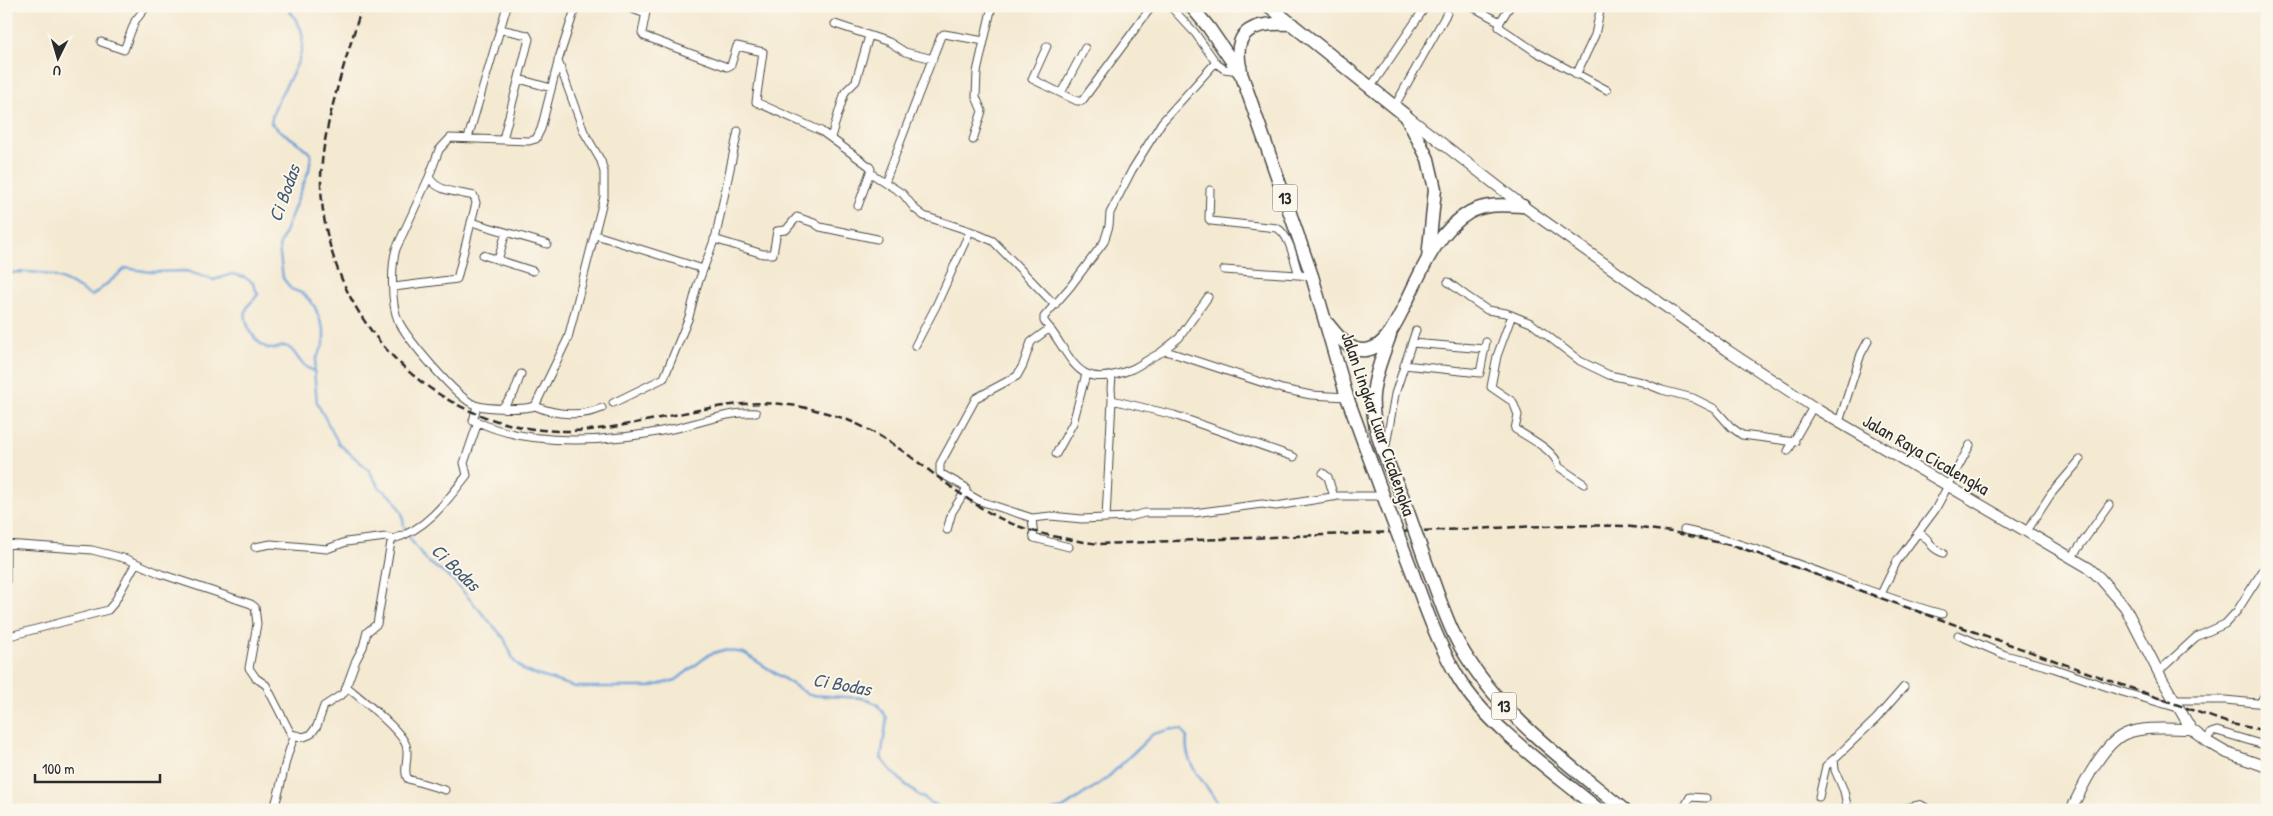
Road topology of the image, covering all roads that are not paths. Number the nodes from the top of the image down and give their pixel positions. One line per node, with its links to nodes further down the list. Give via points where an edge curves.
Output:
1 (147, 6): 23 (street, via 135,21 124,50)
2 (507, 6): 20 (street)
3 (567, 6): 14 (street)
4 (624, 6): 15 (street, via 641,13)
5 (992, 6): 22 (street)
6 (1152, 6): 35 (street, via 1085,99 1078,101)
7 (1170, 6): 28 (street)
8 (1191, 6): 29 (highway, Jalan Lingkar Luar Cicalengka / 13)
9 (1269, 6): 19 (highway, 13)
10 (1426, 6): 33 (street)
11 (1471, 6): 17 (street)
12 (1510, 6): 17 (street)
13 (1601, 6): 30 (street, via 1595,35)
14 (576, 7): 27 (street)
15 (647, 9): 39 (street, via 643,35 696,56 729,67 737,46 763,52 756,102)
16 (1446, 13): 36 (street)
17 (1500, 22): 30 (street, via 1499,27)
18 (835, 24): 21 (street)
19 (1292, 24): 29 (highway, via 1257,25 1246,33 1239,46); 33 (highway, 13)
20 (500, 29): 31 (street, via 529,36); 40 (street)
21 (869, 36): 26 (street, via 889,42 905,52); 39 (street, via 856,82 844,92)
22 (984, 41): 26 (street, via 942,35); 42 (street, via 976,85 976,101 982,111)
23 (101, 42)
24 (1046, 46): 35 (street, via 1032,79)
25 (1085, 48): 35 (street)
26 (933, 59): 45 (street)
27 (558, 61): 32 (street); 52 (street, via 584,132 604,172 604,197)
28 (1216, 62): 29 (street, via 1224,70); 66 (street, via 1162,122 1110,213 1104,242)
29 (1241, 74): 62 (highway, Jalan Lingkar Luar Cicalengka / 13)
30 (1576, 75): 34 (street)
31 (519, 79): 32 (street); 41 (street)
32 (551, 88): 41 (street, via 539,137 529,141)
33 (1370, 88): 36 (highway, 13)
34 (1607, 90)
35 (1061, 93)
36 (1394, 107): 37 (highway, 13)
37 (1406, 116): 48 (main road, Jalan Raya Cicalengka); 57 (highway, 13, via 1428,159 1435,189)
38 (738, 131): 53 (street)
39 (831, 137): 43 (street, via 869,166)
40 (468, 138): 41 (street); 44 (street, via 448,139 439,150)
41 (503, 139)
42 (973, 140)
43 (868, 175): 45 (street); 47 (street)
44 (429, 177): 49 (street, via 441,189 474,196 476,203); 64 (street, via 396,248)
45 (885, 182): 50 (street, via 903,194 924,216)
46 (1210, 190): 62 (street, via 1211,221 1281,230)
47 (858, 206)
48 (1523, 206): 57 (highway, via 1499,205 1471,212 1444,234); 85 (main road, Jalan Raya Cicalengka, via 1630,284)
49 (471, 222): 51 (street); 64 (street, via 457,279)
50 (970, 231): 66 (street, via 1000,247); 74 (street)
51 (506, 232): 55 (street); 58 (street)
52 (596, 236): 59 (street); 84 (street, via 568,338)
53 (714, 239): 54 (street, via 773,254 777,231 786,230 796,217 820,227); 59 (street)
54 (877, 239)
55 (547, 244)
56 (483, 255): 58 (street)
57 (1428, 258): 70 (highway, 13)
58 (498, 260): 60 (street)
59 (703, 269): 82 (street, via 690,317 664,378)
60 (533, 270)
61 (1224, 270): 62 (street)
62 (1306, 276): 68 (highway, Jalan Lingkar Luar Cicalengka / 13)
63 (1448, 282): 67 (street, via 1487,310)
64 (394, 287): 83 (street, via 396,313 403,329 451,388)
65 (1208, 297): 75 (street, via 1179,338)
66 (1055, 305): 69 (street, via 1044,319)
67 (1512, 315): 91 (street, via 1531,323 1580,361 1609,375 1696,399 1715,409 1742,435); 99 (street, via 1497,356 1491,387 1513,402 1518,415 1515,429 1558,460 1559,468)
68 (1325, 320): 70 (highway, via 1352,348 1376,347); 80 (highway, Jalan Lingkar Luar Cicalengka / 13)
69 (1050, 328): 78 (street, via 1074,367); 101 (street, via 1031,342 1017,376 976,398 940,464 940,473 965,487)
70 (1393, 328): 95 (highway, Jalan Lingkar Luar Cicalengka / 13, via 1380,362 1373,395 1374,420)
71 (1416, 330): 73 (street)
72 (1868, 341): 90 (street, via 1858,361)
73 (1412, 343): 76 (street); 76 (street, via 1486,346 1480,373)
74 (915, 346)
75 (1161, 352): 79 (street, via 1145,363); 80 (street, via 1171,352 1282,389)
76 (1404, 365): 95 (street)
77 (521, 374): 86 (street, via 514,393)
78 (1086, 374): 79 (street, via 1100,378); 94 (street, via 1073,423)
79 (1112, 376): 81 (street)
80 (1347, 397): 103 (highway, Jalan Lingkar Luar Cicalengka / 13)
81 (1112, 400): 96 (street, via 1174,415); 106 (street)
82 (613, 403)
83 (476, 406): 86 (street); 89 (street, via 472,421)
84 (535, 406): 86 (street); 87 (street, via 548,412 571,414)
85 (1814, 407): 90 (main road, Jalan Raya Cicalengka); 91 (street)
86 (502, 408)
87 (602, 408)
88 (756, 413): 89 (street, via 730,415 637,435 583,440 521,435)
89 (478, 422): 111 (street, via 464,463 467,475 428,520)
90 (1839, 422): 100 (main road, Jalan Raya Cicalengka)
91 (1795, 442): 93 (street)
92 (1970, 445): 100 (street)
93 (1788, 451)
94 (1056, 454)
95 (1384, 454): 141 (highway, Jalan Lingkar Luar Cicalengka / 13, bridge, via 1458,644 1478,676 1514,717)
96 (1294, 458)
97 (2080, 460): 109 (street, via 2051,494)
98 (1323, 472): 102 (street, via 1328,477)
99 (1584, 484)
100 (1948, 486): 109 (main road, Jalan Raya Cicalengka); 110 (street)
101 (966, 493): 105 (street, via 980,501); 107 (street, via 952,512)
102 (1334, 497): 103 (street); 106 (street, via 1276,506 1262,504 1194,513 1146,513)
103 (1386, 501): 140 (highway, Jalan Lingkar Luar Cicalengka / 13, bridge, via 1432,626 1460,680 1478,704 1521,745)
104 (2109, 505): 116 (street)
105 (1032, 518): 106 (street); 114 (street, via 1034,538)
106 (1106, 518)
107 (947, 530)
108 (1684, 530): 120 (street, via 1760,550)
109 (2027, 531): 116 (main road, Jalan Raya Cicalengka)
110 (1919, 534): 115 (street, via 1925,536 1932,549); 120 (street, via 1897,561)
111 (393, 539): 113 (street, via 346,542 327,549 270,544); 125 (street, via 377,624 367,632)
112 (6, 544): 117 (street, via 92,550); 119 (street)
113 (255, 547)
114 (1069, 547)
115 (1942, 554)
116 (2072, 558): 124 (main road, Jalan Raya Cicalengka, via 2100,578 2125,607)
117 (136, 563): 123 (street, via 108,610); 131 (street, via 255,607 257,624 249,668 266,685)
118 (2267, 564): 124 (street, via 2225,624 2196,637)
119 (6, 582)
120 (1881, 594): 121 (street)
121 (1942, 614)
122 (1958, 635): 128 (street, via 2005,655 2119,691)
123 (6, 637)
124 (2158, 672): 128 (main road, Jalan Raya Cicalengka)
125 (348, 687): 131 (street, via 340,697 324,706 312,734 304,738); 136 (street, via 404,742 408,779)
126 (1904, 687): 134 (street)
127 (2267, 692): 129 (street)
128 (2176, 704): 129 (street, via 2225,700); 130 (main road, Jalan Raya Cicalengka)
129 (2263, 704)
130 (2191, 729): 132 (main road, Jalan Raya Cicalengka); 146 (main road, via 2144,730 2118,738 2094,768)
131 (294, 736): 139 (street)
132 (2206, 741): 133 (street, via 2217,730); 135 (main road, Jalan Raya Cicalengka, via 2227,753)
133 (2267, 746)
134 (1834, 759): 137 (street, via 1826,766); 143 (street, via 1834,770 1844,791)
135 (2267, 767)
136 (445, 790)
137 (1819, 797)
138 (1706, 798): 142 (street, via 1690,797)
139 (272, 810)
140 (1599, 810)
141 (1624, 810)
142 (1683, 810)
143 (1848, 810)
144 (1904, 810): 145 (main road, via 1920,806)
145 (1927, 810)
146 (2071, 810)

